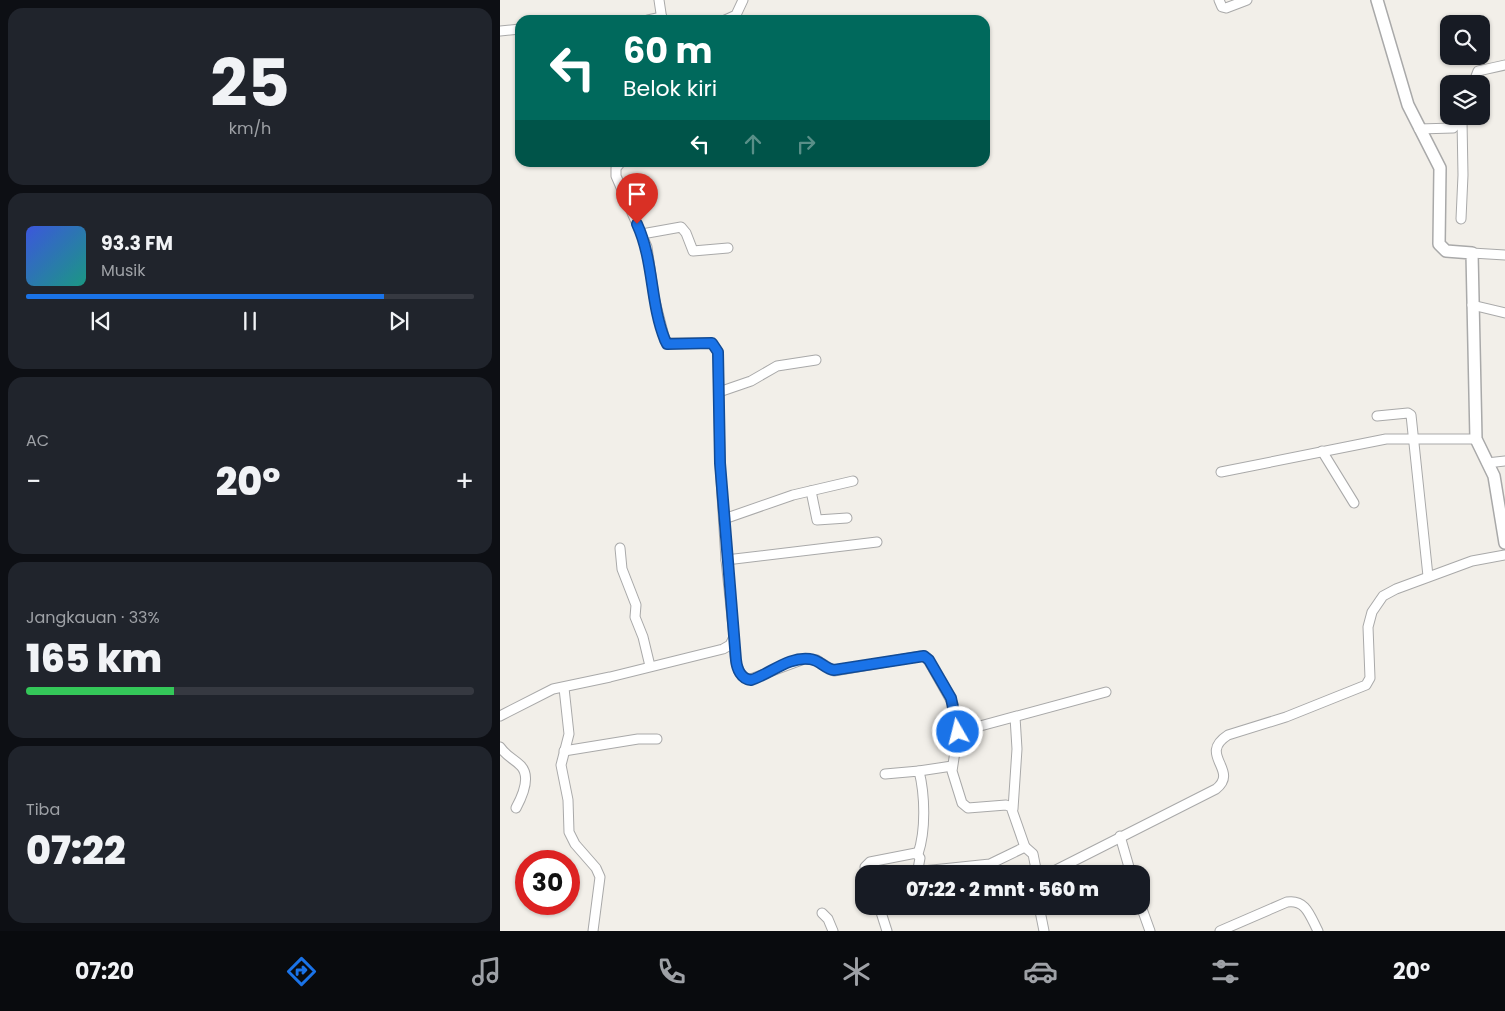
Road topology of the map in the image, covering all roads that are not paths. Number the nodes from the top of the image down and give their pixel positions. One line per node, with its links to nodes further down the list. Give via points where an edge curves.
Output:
1 (659, 0): 6 (street)
2 (743, 0): 7 (street)
3 (1219, 0): 4 (street, via 1226,8)
4 (1247, 0)
5 (1377, 0): 14 (street, via 1405,97)
6 (661, 15)
7 (734, 15)
8 (515, 30): 9 (street)
9 (500, 31)
10 (1505, 65): 11 (street, via 1478,71)
11 (1476, 75)
12 (1454, 125): 14 (street, via 1447,129)
13 (1464, 125): 16 (street)
14 (1419, 129): 19 (street, via 1440,168 1439,244 1446,252)
15 (617, 167): 17 (street, via 616,176)
16 (1461, 219)
17 (642, 234): 18 (street, via 681,227 693,250); 24 (street, via 665,340 671,344 709,342 715,345 719,356)
18 (728, 248)
19 (1472, 253): 20 (street); 21 (street)
20 (1505, 255)
21 (1472, 304): 22 (street); 27 (street)
22 (1505, 313)
23 (816, 360): 24 (street, via 777,366 751,381)
24 (719, 392): 37 (street)
25 (1377, 416): 26 (street, via 1410,414)
26 (1412, 438): 27 (street); 28 (street, via 1363,442); 43 (street)
27 (1476, 439): 30 (street)
28 (1322, 450): 31 (street); 35 (street)
29 (1505, 461): 30 (street)
30 (1487, 462): 34 (street)
31 (1221, 472)
32 (853, 481): 33 (street)
33 (811, 491): 36 (street, via 817,520); 37 (street)
34 (1501, 494): 39 (street)
35 (1354, 503)
36 (847, 518)
37 (724, 519): 42 (street)
38 (877, 542): 42 (street)
39 (1505, 543)
40 (620, 548): 45 (street, via 622,569 636,605 635,617 644,637)
41 (1505, 555): 43 (street, via 1472,561)
42 (726, 560): 44 (street)
43 (1428, 576): 59 (street, via 1390,592 1372,612 1368,627 1370,678 1366,685 1286,717 1228,735 1215,749 1224,774 1220,786)
44 (734, 638): 45 (street, via 723,649); 50 (street, via 736,664 748,680 804,659 818,660 834,670 924,656 951,698)
45 (650, 666): 46 (street)
46 (564, 688): 48 (street, via 546,692); 53 (street, via 569,734)
47 (1106, 692): 49 (street)
48 (500, 716)
49 (1015, 717): 50 (street); 58 (street, via 1016,787)
50 (958, 732): 54 (street)
51 (657, 739): 53 (street)
52 (500, 747): 57 (street, via 523,770 524,791)
53 (564, 751): 70 (street, via 561,765 568,800 569,832 600,877)
54 (952, 766): 55 (street); 58 (street, via 953,778 966,807 1006,805)
55 (919, 771): 56 (street); 61 (street, via 924,804)
56 (885, 774)
57 (516, 808)
58 (1013, 809): 60 (street)
59 (1120, 836): 64 (street); 65 (street)
60 (1025, 847): 61 (street, via 990,864 923,871 917,866); 63 (street, via 1033,854)
61 (918, 854): 62 (street)
62 (867, 865)
63 (1035, 865)
64 (1065, 865)
65 (1128, 865)
66 (822, 912): 71 (street)
67 (882, 915): 72 (street)
68 (1041, 915): 73 (street)
69 (1144, 915): 74 (street)
70 (593, 931)
71 (832, 931)
72 (887, 931)
73 (1044, 931)
74 (1150, 931)
75 (1220, 931): 76 (street, via 1296,901 1302,903)
76 (1318, 931)

